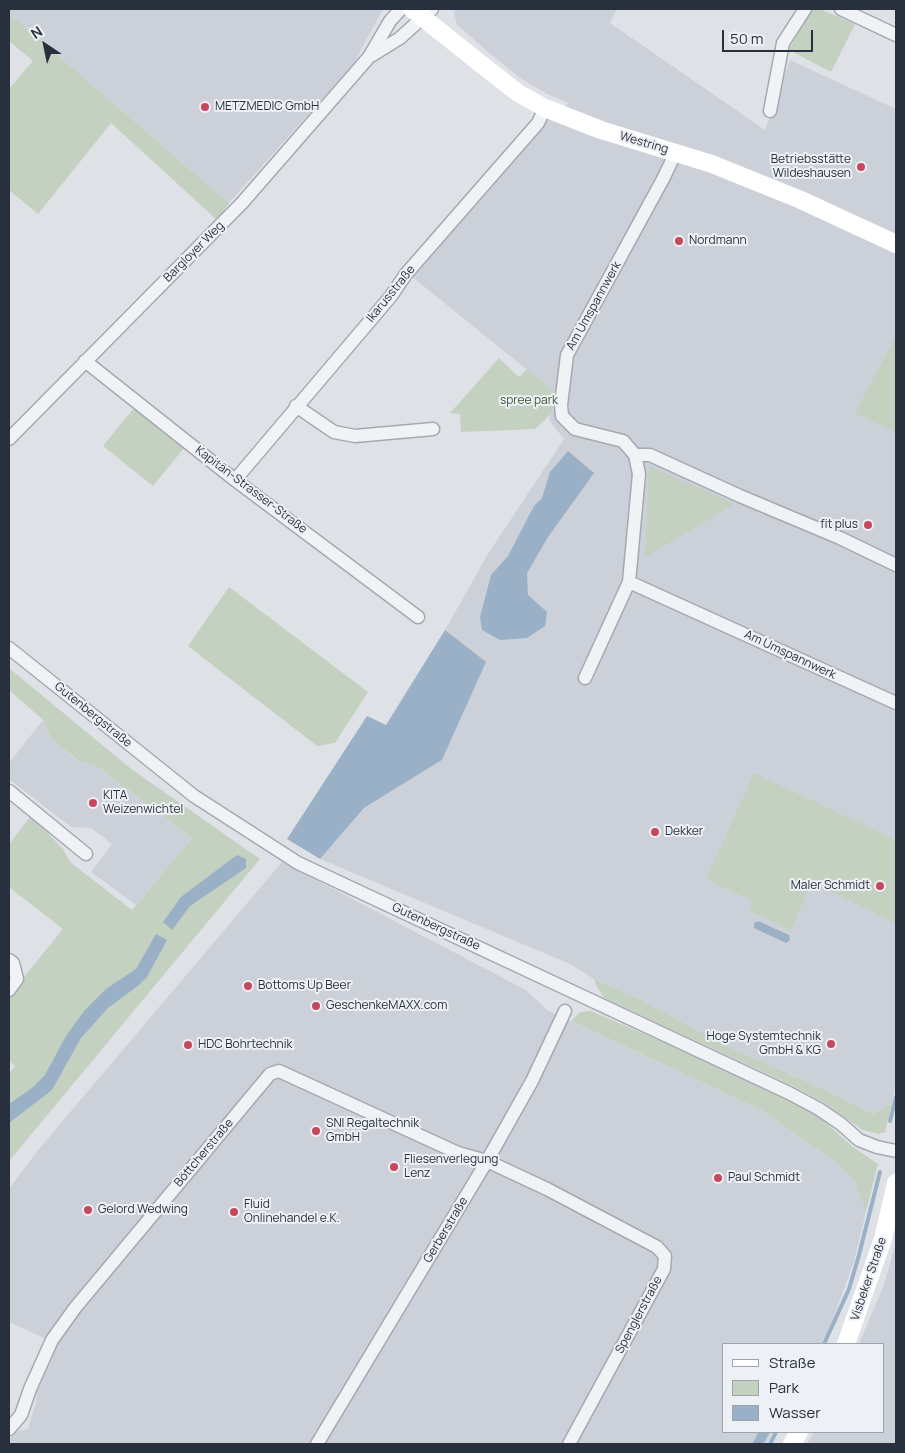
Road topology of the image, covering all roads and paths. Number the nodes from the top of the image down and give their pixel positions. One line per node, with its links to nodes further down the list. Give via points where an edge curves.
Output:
1 (401, 9): 6 (street, Bargloyer Weg)
2 (805, 9): 8 (street, via 783,43)
3 (841, 9): 5 (street)
4 (422, 12): 6 (street, Bargloyer Weg, via 400,38); 7 (main road, Westring, via 512,88)
5 (896, 35)
6 (369, 57): 11 (street, Bargloyer Weg, via 242,203)
7 (545, 108): 9 (main road, Westring, via 601,130); 12 (street, Ikarusstraße, via 538,123)
8 (770, 111)
9 (676, 152): 10 (main road, Westring, via 752,180); 15 (street, Am Umspannwerk, via 567,355 562,416 575,429 623,442)
10 (896, 244)
11 (85, 361): 14 (street, Bargloyer Weg); 16 (street, Kapitän-Strasser-Straße)
12 (296, 406): 13 (street, via 334,432 356,436); 16 (street, Ikarusstraße)
13 (433, 429)
14 (9, 439)
15 (635, 455): 17 (street, Am Umspannwerk, via 650,455); 18 (street, via 639,474)
16 (235, 480): 19 (street, Kapitän-Strasser-Straße)
17 (896, 565)
18 (629, 582): 21 (street); 22 (street, Am Umspannwerk)
19 (418, 617)
20 (9, 648): 28 (street, Gutenbergstraße, via 194,796 298,862 789,1093 842,1124 859,1140)
21 (586, 678)
22 (896, 703)
23 (9, 792): 24 (street)
24 (86, 854)
25 (9, 960): 26 (street, via 13,963 17,980)
26 (9, 990)
27 (566, 1011): 29 (street, Gerberstraße, via 532,1082)
28 (896, 1151)
29 (487, 1161): 32 (street, Böttcherstraße, via 458,1153 279,1071 270,1074 75,1308 52,1340 21,1415); 34 (street, Gerberstraße); 35 (street, Spenglerstraße, via 617,1225 657,1247 665,1256 664,1269)
30 (896, 1183): 31 (main road, Visbeker Straße, via 880,1247)
31 (846, 1343)
32 (9, 1429)
33 (798, 1433): 36 (main road)
34 (318, 1444)
35 (569, 1444)
36 (792, 1444)

